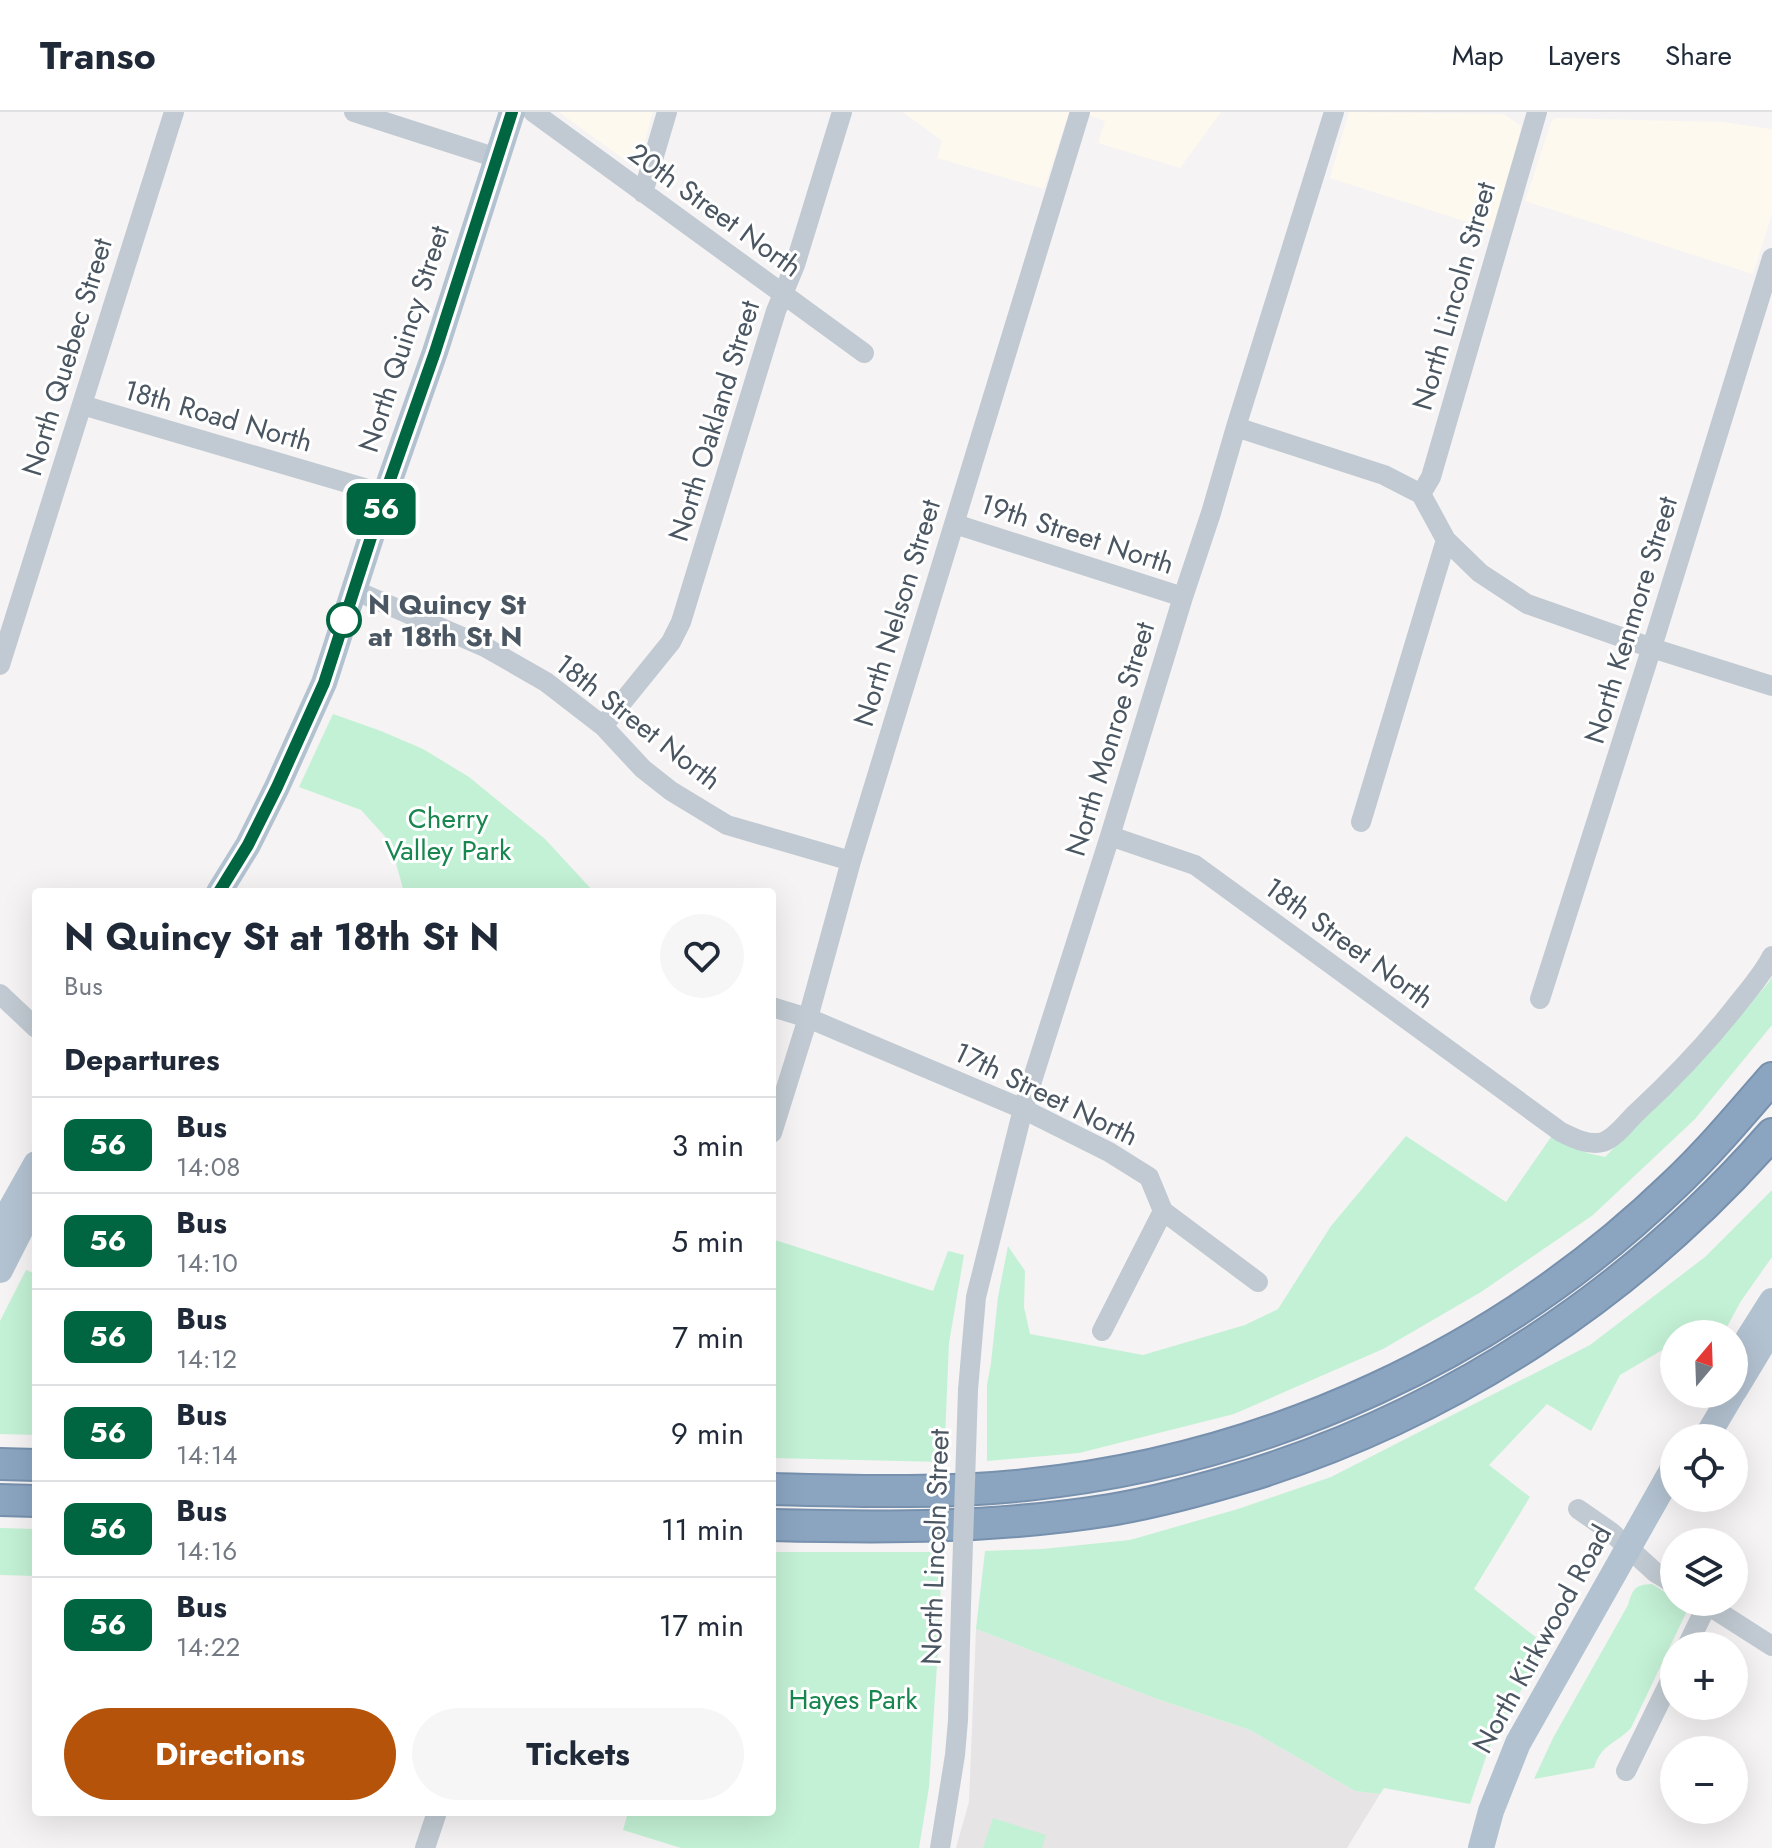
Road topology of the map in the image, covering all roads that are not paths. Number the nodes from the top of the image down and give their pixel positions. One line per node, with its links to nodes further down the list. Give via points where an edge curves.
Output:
1 (174, 112): 15 (street, North Quebec Street)
2 (354, 112): 10 (street)
3 (512, 112): 10 (main road, North Quincy Street)
4 (533, 112): 11 (street, 20th Street North)
5 (667, 112): 11 (street)
6 (842, 112): 13 (street, North Oakland Street)
7 (1080, 112): 19 (street, North Nelson Street)
8 (1334, 112): 16 (street, North Monroe Street)
9 (1537, 112): 18 (street, North Lincoln Street, via 1431,477)
10 (497, 158): 17 (main road, North Quincy Street)
11 (643, 193): 13 (street, 20th Street North)
12 (1772, 258): 23 (street, North Kenmore Street)
13 (784, 294): 14 (street, 20th Street North); 26 (street, North Oakland Street, via 681,622)
14 (864, 353)
15 (82, 405): 17 (street, 18th Road North); 24 (street, North Quebec Street)
16 (1236, 427): 18 (street, via 1384,475); 22 (street, North Monroe Street)
17 (385, 494): 21 (main road, North Quincy Street)
18 (1421, 494): 20 (street)
19 (955, 524): 22 (street, 19th Street North); 29 (street, North Nelson Street)
20 (1446, 540): 23 (street, via 1480,573 1527,604); 27 (street)
21 (354, 590): 26 (street, 18th Street North, via 485,647 546,682); 30 (main road, North Quincy Street, via 309,718)
22 (1183, 597): 28 (street, North Monroe Street)
23 (1652, 648): 25 (street); 33 (street, North Kenmore Street)
24 (0, 665)
25 (1772, 686)
26 (603, 726): 29 (street, 18th Street North, via 643,769 727,825)
27 (1361, 822)
28 (1110, 836): 31 (street, 18th Street North, via 1195,865 1561,1132 1590,1142 1613,1136 1661,1089 1722,1024); 38 (street, North Monroe Street)
29 (851, 861): 35 (street, North Nelson Street)
30 (221, 888)
31 (1772, 956)
32 (0, 994): 36 (street)
33 (1540, 999)
34 (776, 1008): 35 (street, 17th Street North)
35 (808, 1018): 38 (street, 17th Street North); 39 (street, North Nelson Street)
36 (32, 1024)
37 (1772, 1078): 57 (highway, via 1672,1188 1575,1270 1444,1355 1329,1409 1213,1450 1092,1476 970,1490)
38 (1023, 1109): 45 (street, 17th Street North, via 1149,1177); 54 (street, North Monroe Street, via 976,1297)
39 (776, 1120)
40 (1772, 1134): 43 (highway)
41 (1772, 1154): 43 (highway)
42 (32, 1171): 46 (main road)
43 (1715, 1196): 63 (highway, via 1621,1279 1519,1351 1424,1405 1296,1460 1145,1503 1031,1520 912,1527)
44 (32, 1207): 47 (main road)
45 (1163, 1211): 48 (street, 17th Street North); 51 (street)
46 (0, 1228)
47 (0, 1270)
48 (1258, 1282)
49 (1772, 1301): 52 (main road)
50 (1772, 1328): 53 (main road)
51 (1102, 1331)
52 (1748, 1340)
53 (1748, 1367)
54 (968, 1390): 72 (street, North Lincoln Street, bridge, via 958,1720)
55 (0, 1464): 56 (highway)
56 (32, 1465)
57 (776, 1489)
58 (1660, 1496): 64 (main road, North Kirkwood Road)
59 (0, 1500): 60 (highway)
60 (32, 1501)
61 (1578, 1509): 64 (street)
62 (1661, 1512): 64 (main road, North Kirkwood Road)
63 (776, 1525)
64 (1633, 1552): 65 (street); 73 (main road, North Kirkwood Road, via 1518,1743); 74 (main road, North Kirkwood Road, via 1530,1749)
65 (1660, 1575)
66 (1725, 1616): 67 (street)
67 (1772, 1646)
68 (1660, 1702): 69 (street)
69 (1626, 1771)
70 (436, 1816): 71 (street)
71 (425, 1848)
72 (940, 1848)
73 (1481, 1848)
74 (1494, 1848)

